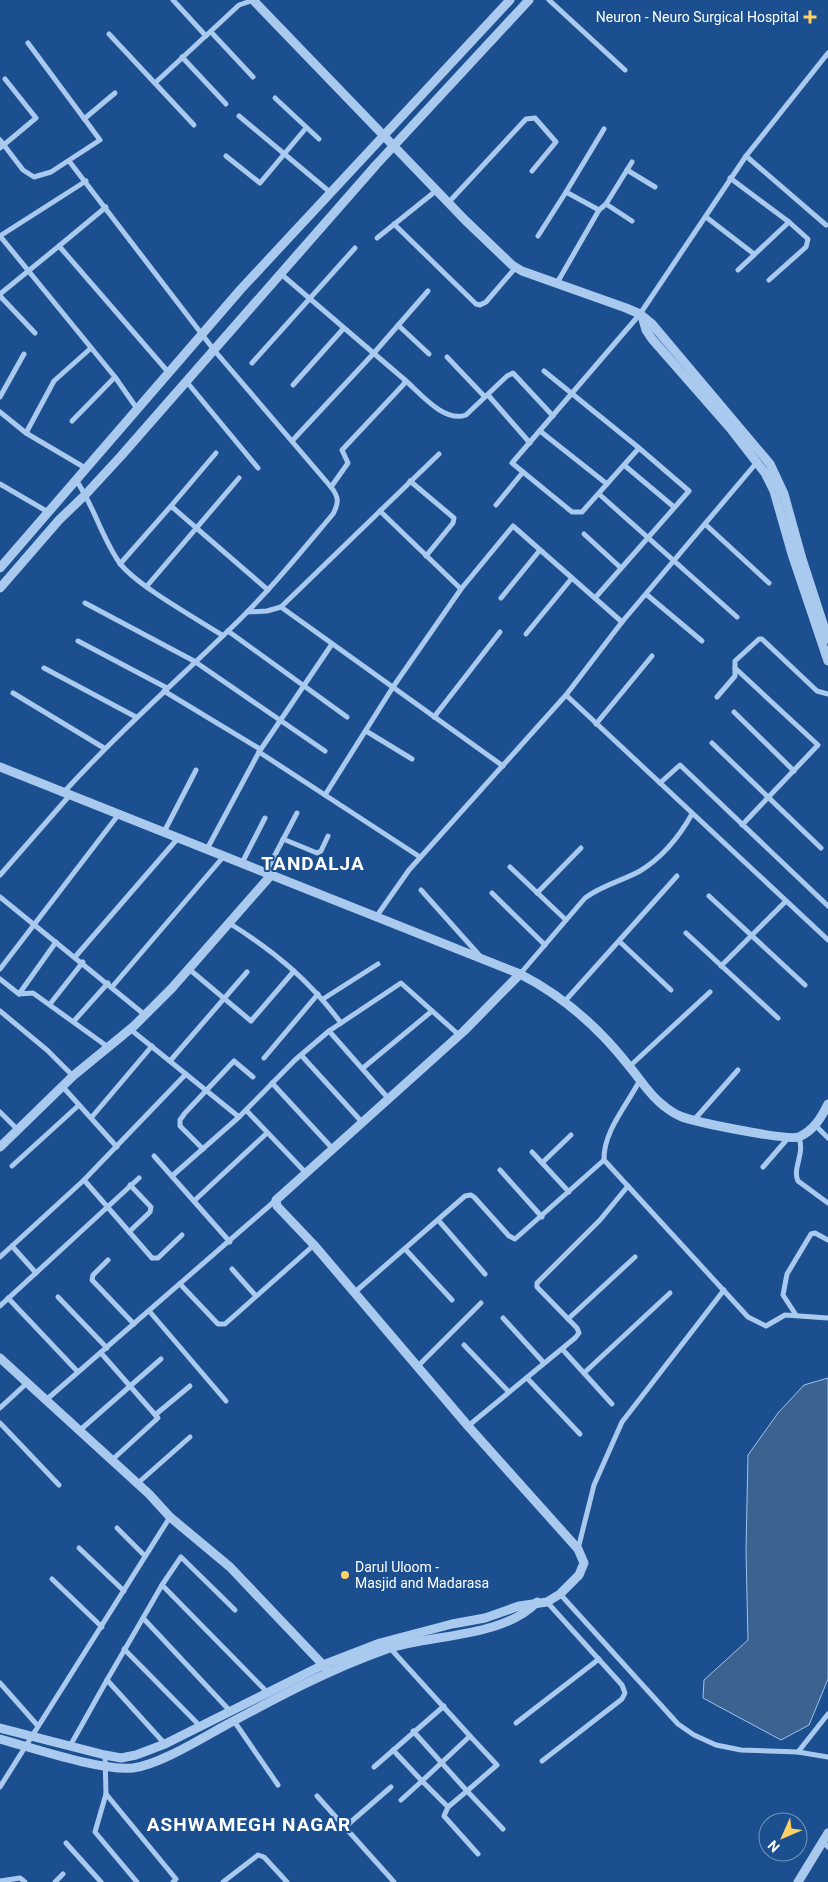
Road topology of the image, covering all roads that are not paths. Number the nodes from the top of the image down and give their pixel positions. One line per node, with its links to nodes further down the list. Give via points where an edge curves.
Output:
1 (173, 0): 7 (street)
2 (254, 0): 7 (street, via 240,5); 23 (street)
3 (510, 0): 23 (street)
4 (528, 0): 26 (street)
5 (549, 0): 11 (street)
6 (109, 34): 14 (street)
7 (209, 34): 10 (street); 12 (street)
8 (28, 44): 19 (street)
9 (828, 53): 29 (street)
10 (182, 57): 14 (street); 17 (street)
11 (625, 70)
12 (253, 78)
13 (5, 79): 25 (street, via 36,118)
14 (155, 83): 20 (street)
15 (115, 94): 19 (street)
16 (274, 98): 21 (street)
17 (226, 104)
18 (239, 116): 27 (street)
19 (84, 118): 30 (street, via 100,140)
20 (194, 125)
21 (306, 128): 24 (street); 27 (street)
22 (604, 129): 38 (street)
23 (384, 136): 26 (street); 39 (street)
24 (319, 139)
25 (1, 144): 30 (street, via 23,170 34,177 51,172)
26 (394, 146): 37 (street); 57 (street)
27 (285, 154): 28 (street, via 260,183); 39 (street)
28 (226, 156)
29 (746, 156): 34 (street); 48 (street)
30 (69, 161): 35 (street)
31 (632, 162): 32 (street)
32 (627, 170): 36 (street); 41 (street)
33 (532, 171): 40 (street, via 556,142 535,118 530,117)
34 (730, 178): 44 (street); 46 (street)
35 (86, 181): 42 (street); 56 (street, via 0,236)
36 (655, 187)
37 (437, 190): 40 (street); 47 (street)
38 (566, 192): 43 (street); 49 (street)
39 (331, 193): 67 (street, via 241,289)
40 (449, 202): 54 (street)
41 (606, 204): 43 (street); 45 (street)
42 (106, 207): 51 (street); 67 (street)
43 (599, 210): 59 (street)
44 (706, 217): 53 (street); 63 (street)
45 (632, 221)
46 (789, 222): 53 (street); 58 (street, via 808,239 806,247)
47 (394, 224): 50 (street); 54 (street, via 476,304 486,302)
48 (826, 225)
49 (538, 236)
50 (377, 238)
51 (59, 246): 56 (street); 76 (street)
52 (355, 248): 62 (street)
53 (754, 254): 55 (street)
54 (516, 267): 59 (street)
55 (738, 270)
56 (28, 271): 61 (street); 68 (street)
57 (281, 274): 62 (street); 69 (street)
58 (769, 280)
59 (557, 283): 63 (street)
60 (428, 290): 64 (street)
61 (0, 295): 66 (street)
62 (308, 298): 65 (street); 74 (street)
63 (641, 315): 81 (street); 95 (street, via 667,341)
64 (398, 325): 70 (street); 72 (street)
65 (343, 329): 70 (street); 80 (street)
66 (35, 333)
67 (204, 335): 69 (street); 76 (street)
68 (91, 348): 77 (street); 89 (street, via 54,381)
69 (214, 350): 79 (street); 90 (street)
70 (374, 353): 78 (street); 90 (street)
71 (24, 354): 83 (street)
72 (429, 354)
73 (447, 357): 82 (street)
74 (252, 363)
75 (544, 371): 81 (street)
76 (169, 374): 84 (street)
77 (115, 377): 84 (street); 87 (street)
78 (405, 380): 82 (street, via 452,417 466,415); 105 (street, via 342,450 348,463)
79 (186, 381): 98 (street); 106 (street)
80 (293, 385)
81 (572, 394): 86 (street); 92 (street)
82 (487, 396): 86 (street, via 513,373); 91 (street)
83 (0, 397)
84 (138, 410): 97 (street)
85 (0, 412): 89 (street)
86 (554, 416): 88 (street)
87 (72, 421)
88 (540, 431): 91 (street); 104 (street)
89 (26, 433): 97 (street)
90 (292, 441): 105 (street)
91 (530, 443): 99 (street, via 512,463)
92 (639, 448): 96 (street); 110 (street, via 689,491)
93 (216, 453): 109 (street)
94 (439, 454): 102 (street)
95 (760, 459): 113 (street); 141 (street, via 770,464 784,494); 146 (street, via 774,491)
96 (624, 465): 104 (street); 110 (street)
97 (86, 468): 101 (street)
98 (258, 468)
99 (523, 472): 107 (street, via 577,514); 108 (street)
100 (239, 478): 114 (street)
101 (76, 480): 106 (street); 112 (street)
102 (410, 481): 111 (street); 118 (street, via 454,518)
103 (0, 484): 112 (street)
104 (607, 484): 107 (street)
105 (331, 487): 128 (street, via 337,494 338,504 333,514)
106 (86, 494): 120 (street, via 105,540); 126 (street, via 58,520)
107 (599, 494): 116 (street)
108 (496, 505)
109 (171, 506): 114 (street); 120 (street)
110 (674, 508): 116 (street)
111 (380, 511): 118 (street); 133 (street)
112 (48, 512): 121 (street)
113 (705, 524): 119 (street); 124 (street)
114 (196, 528): 125 (street); 128 (street)
115 (584, 534): 122 (street)
116 (648, 537): 119 (street); 122 (street)
117 (540, 550): 123 (street); 127 (street, via 513,526); 130 (street)
118 (426, 556): 127 (street)
119 (674, 561): 129 (street); 135 (street)
120 (120, 564): 125 (street)
121 (0, 568)
122 (621, 568): 131 (street)
123 (572, 578): 131 (street); 139 (street)
124 (769, 583)
125 (147, 586): 140 (street)
126 (0, 588)
127 (461, 589): 151 (street)
128 (268, 590): 134 (street)
129 (646, 594): 136 (street); 143 (street)
130 (500, 598)
131 (595, 598): 136 (street)
132 (85, 603): 147 (street)
133 (281, 607): 134 (street); 144 (street)
134 (247, 612): 137 (street)
135 (738, 617)
136 (622, 622): 155 (street)
137 (228, 631): 140 (street); 150 (street)
138 (500, 632): 160 (street)
139 (526, 634)
140 (222, 636): 147 (street)
141 (828, 639)
142 (78, 641): 152 (street)
143 (702, 641)
144 (332, 644): 150 (street); 151 (street)
145 (652, 656): 162 (street)
146 (828, 660)
147 (194, 662): 152 (street); 161 (street)
148 (44, 668): 158 (street)
149 (735, 668): 154 (street, via 735,661 755,641 762,639 817,691); 156 (street, via 735,676); 172 (street, via 818,745)
150 (304, 685): 159 (street); 161 (street)
151 (393, 687): 160 (street); 163 (street)
152 (166, 689): 158 (street); 166 (street)
153 (13, 693): 165 (street)
154 (828, 694)
155 (566, 695): 162 (street); 169 (street)
156 (717, 698)
157 (734, 712): 172 (street)
158 (136, 717): 165 (street)
159 (347, 717)
160 (434, 717): 169 (street)
161 (280, 720): 166 (street); 167 (street)
162 (596, 724): 173 (street)
163 (366, 731): 168 (street); 175 (street)
164 (712, 743): 176 (street)
165 (104, 748): 174 (street)
166 (260, 750): 175 (street); 188 (street)
167 (325, 752)
168 (412, 759)
169 (503, 766): 190 (street)
170 (0, 767): 174 (street)
171 (196, 770): 182 (street)
172 (794, 771): 176 (street)
173 (660, 783): 179 (street); 181 (street, via 680,765)
174 (67, 793): 178 (street); 194 (street)
175 (325, 795): 190 (street)
176 (768, 798): 181 (street); 187 (street)
177 (297, 813): 185 (street)
178 (119, 814): 182 (street); 206 (street)
179 (692, 814): 201 (street); 204 (street, via 664,853 640,871 597,889)
180 (265, 818): 191 (street)
181 (742, 824): 202 (street)
182 (164, 832): 184 (street)
183 (328, 836): 185 (street, via 317,853)
184 (179, 837): 188 (street); 213 (street)
185 (284, 839): 193 (street)
186 (582, 848): 197 (street)
187 (820, 848)
188 (207, 849): 189 (street)
189 (224, 856): 191 (street); 224 (street)
190 (420, 857): 203 (street)
191 (242, 862): 193 (street)
192 (510, 867): 197 (street)
193 (269, 873): 203 (street); 205 (street)
194 (0, 875)
195 (677, 876): 210 (street)
196 (421, 890): 214 (street)
197 (537, 892): 204 (street)
198 (492, 893): 212 (street)
199 (709, 896): 208 (street)
200 (0, 897): 206 (street)
201 (785, 902): 208 (street); 209 (street)
202 (828, 906)
203 (376, 917): 214 (street)
204 (566, 920): 212 (street)
205 (229, 923): 219 (street); 220 (street, via 265,945)
206 (35, 926): 211 (street); 218 (street)
207 (686, 932): 217 (street)
208 (752, 935): 217 (street); 225 (street)
209 (828, 940)
210 (619, 941): 226 (street); 232 (street)
211 (56, 942): 213 (street); 228 (street)
212 (545, 944): 222 (street)
213 (75, 956): 215 (street)
214 (484, 960): 222 (street)
215 (82, 962): 224 (street); 233 (street)
216 (378, 964): 231 (street)
217 (721, 966): 237 (street)
218 (0, 969)
219 (189, 969): 230 (street); 236 (street)
220 (294, 971): 229 (street); 230 (street, via 251,1021)
221 (247, 972): 230 (street)
222 (520, 974): 232 (street); 242 (street)
223 (0, 979): 228 (street)
224 (110, 985): 236 (street); 238 (street)
225 (805, 985)
226 (671, 990)
227 (710, 992): 248 (street)
228 (19, 994): 233 (street, via 33,993)
229 (318, 994): 231 (street); 246 (street)
230 (224, 998): 247 (street)
231 (323, 999): 239 (street)
232 (565, 1001): 248 (street)
233 (50, 1004): 238 (street)
234 (0, 1011): 252 (street)
235 (432, 1011): 239 (street, via 401,983); 242 (street); 249 (street)
236 (145, 1015): 240 (street)
237 (778, 1018)
238 (74, 1021): 244 (street)
239 (341, 1023): 241 (street)
240 (130, 1029): 243 (street); 244 (street)
241 (329, 1031): 245 (street); 249 (street)
242 (459, 1035): 258 (street)
243 (152, 1046): 247 (street); 264 (street)
244 (108, 1047): 252 (street)
245 (301, 1055): 255 (street); 265 (street)
246 (264, 1058)
247 (170, 1061): 251 (street)
248 (630, 1066): 254 (street)
249 (363, 1068): 258 (street)
250 (738, 1070): 266 (street)
251 (186, 1074): 257 (street); 275 (street)
252 (73, 1076): 256 (street)
253 (253, 1077): 257 (street, via 234,1061)
254 (640, 1080): 266 (street, via 663,1106); 280 (street, via 608,1137)
255 (272, 1083): 261 (street); 276 (street)
256 (63, 1087): 260 (street); 268 (street)
257 (205, 1089): 263 (street); 277 (street, via 180,1120 180,1126)
258 (388, 1098): 265 (street)
259 (828, 1104): 267 (street)
260 (79, 1105): 264 (street); 282 (street)
261 (246, 1110): 263 (street); 269 (street)
262 (0, 1112): 268 (street)
263 (239, 1117): 277 (street)
264 (91, 1118): 275 (street)
265 (361, 1121): 276 (street)
266 (694, 1121): 271 (street)
267 (814, 1126): 272 (street); 273 (street)
268 (17, 1128): 274 (street)
269 (268, 1133): 285 (street); 293 (street)
270 (571, 1135): 281 (street)
271 (789, 1137): 272 (street); 283 (street)
272 (799, 1137): 294 (street, via 802,1146 795,1175 798,1181)
273 (828, 1138)
274 (0, 1147)
275 (117, 1147): 288 (street)
276 (332, 1148): 285 (street)
277 (203, 1149): 286 (street)
278 (532, 1152): 281 (street)
279 (154, 1156): 286 (street)
280 (604, 1160): 290 (street); 291 (street)
281 (542, 1163): 291 (street)
282 (12, 1166)
283 (763, 1167)
284 (500, 1170): 296 (street)
285 (305, 1172): 292 (street)
286 (172, 1176): 293 (street)
287 (139, 1178): 289 (street)
288 (84, 1180): 295 (street); 303 (street)
289 (130, 1185): 295 (street); 298 (street, via 151,1207 150,1212)
290 (628, 1186): 312 (street); 325 (street, via 600,1220 537,1283 537,1288)
291 (569, 1192): 296 (street)
292 (276, 1200): 301 (street); 302 (street, via 277,1206)
293 (194, 1201): 301 (street)
294 (828, 1203)
295 (107, 1206): 298 (street); 309 (street)
296 (542, 1216): 297 (street, via 519,1237 511,1238 471,1195 465,1196)
297 (439, 1221): 304 (street); 310 (street)
298 (128, 1232): 299 (street, via 152,1258 158,1258)
299 (182, 1235)
300 (828, 1240): 322 (street, via 811,1234 787,1274 783,1295)
301 (230, 1242): 311 (street)
302 (314, 1245): 313 (street); 316 (street)
303 (12, 1246): 305 (street); 309 (street)
304 (406, 1250): 313 (street); 318 (street)
305 (0, 1257)
306 (635, 1257): 325 (street)
307 (108, 1260): 326 (street, via 92,1280)
308 (232, 1269): 316 (street)
309 (36, 1273): 317 (street)
310 (486, 1274)
311 (180, 1284): 316 (street, via 218,1324 225,1324); 321 (street)
312 (724, 1290): 322 (street, via 748,1317 766,1326 785,1315); 358 (street, via 622,1422 594,1485)
313 (355, 1292): 334 (street)
314 (670, 1293): 336 (street)
315 (58, 1296): 328 (street)
316 (256, 1296)
317 (8, 1298): 320 (street); 335 (street)
318 (452, 1300)
319 (481, 1303): 334 (street)
320 (0, 1306)
321 (150, 1312): 326 (street); 343 (street)
322 (796, 1315): 324 (street)
323 (503, 1318): 333 (street)
324 (828, 1318)
325 (568, 1319): 329 (street, via 579,1333)
326 (134, 1324): 328 (street)
327 (464, 1345): 341 (street)
328 (107, 1348): 330 (street)
329 (563, 1350): 333 (street); 336 (street)
330 (101, 1353): 335 (street); 339 (street)
331 (0, 1358): 338 (street)
332 (161, 1359): 339 (street)
333 (544, 1363): 337 (street)
334 (418, 1366): 348 (street)
335 (78, 1372): 342 (street)
336 (584, 1373): 344 (street)
337 (527, 1378): 341 (street); 350 (street)
338 (27, 1383): 342 (street); 345 (street)
339 (129, 1385): 346 (street); 349 (street)
340 (190, 1386): 346 (street)
341 (509, 1392): 348 (street)
342 (46, 1400): 349 (street)
343 (226, 1401)
344 (612, 1404)
345 (0, 1408)
346 (155, 1415): 352 (street, via 158,1418)
347 (0, 1423): 354 (street)
348 (468, 1426): 358 (street)
349 (79, 1431): 352 (street)
350 (580, 1434)
351 (190, 1437): 353 (street)
352 (112, 1460): 353 (street)
353 (138, 1483): 355 (street)
354 (59, 1485)
355 (170, 1517): 359 (street); 372 (street, via 230,1567)
356 (117, 1528): 359 (street)
357 (79, 1548): 362 (street)
358 (578, 1549): 363 (street, via 584,1563 580,1575)
359 (145, 1556): 362 (street)
360 (52, 1579): 368 (street)
361 (162, 1586): 366 (street, via 182,1557); 367 (street); 376 (street)
362 (124, 1591): 368 (street)
363 (560, 1594): 365 (street); 392 (street, via 678,1724 694,1735 716,1745 741,1750)
364 (537, 1602): 365 (street); 369 (street, via 525,1612 484,1629); 372 (street, via 486,1618 380,1643)
365 (547, 1602): 371 (street)
366 (234, 1610)
367 (143, 1618): 370 (street); 379 (street)
368 (102, 1627): 381 (street)
369 (390, 1648): 373 (street); 377 (street)
370 (124, 1649): 374 (street); 382 (street)
371 (599, 1659): 380 (street); 396 (street, via 625,1693)
372 (323, 1665): 373 (street); 376 (street)
373 (330, 1672): 379 (street)
374 (107, 1680): 388 (street); 390 (street)
375 (0, 1683): 381 (street)
376 (267, 1692): 379 (street)
377 (444, 1706): 384 (street); 386 (street)
378 (828, 1714): 392 (street)
379 (232, 1716): 382 (street); 397 (street, via 186,1746 145,1765); 400 (street)
380 (516, 1723)
381 (38, 1726): 385 (street)
382 (200, 1726): 388 (street)
383 (0, 1728): 385 (street)
384 (413, 1732): 391 (street); 395 (street)
385 (31, 1736): 389 (street); 390 (street)
386 (470, 1736): 395 (street); 403 (street, via 497,1766)
387 (0, 1739): 389 (street)
388 (165, 1744): 393 (street, via 121,1758)
389 (26, 1746): 397 (street); 401 (street)
390 (70, 1746): 393 (street)
391 (393, 1750): 398 (street); 399 (street)
392 (798, 1752): 394 (street)
393 (105, 1755): 397 (street)
394 (828, 1757)
395 (441, 1762): 399 (street); 403 (street)
396 (542, 1762)
397 (105, 1766): 404 (street)
398 (374, 1767)
399 (422, 1780): 406 (street); 407 (street)
400 (278, 1785)
401 (0, 1787)
402 (391, 1787): 408 (street)
403 (467, 1791): 407 (street); 409 (street)
404 (106, 1794): 416 (street); 420 (street, via 96,1832)
405 (316, 1796): 408 (street)
406 (401, 1800)
407 (448, 1807): 413 (street, via 444,1816)
408 (345, 1827): 423 (street)
409 (503, 1829)
410 (828, 1833): 412 (street)
411 (66, 1842): 419 (street)
412 (825, 1844): 424 (street)
413 (478, 1854)
414 (63, 1874): 418 (street)
415 (0, 1881): 417 (street, via 20,1878)
416 (176, 1881)
417 (25, 1882)
418 (55, 1882)
419 (101, 1882)
420 (136, 1882)
421 (223, 1882): 422 (street, via 258,1856 264,1857)
422 (287, 1882)
423 (394, 1882)
424 (798, 1882)

